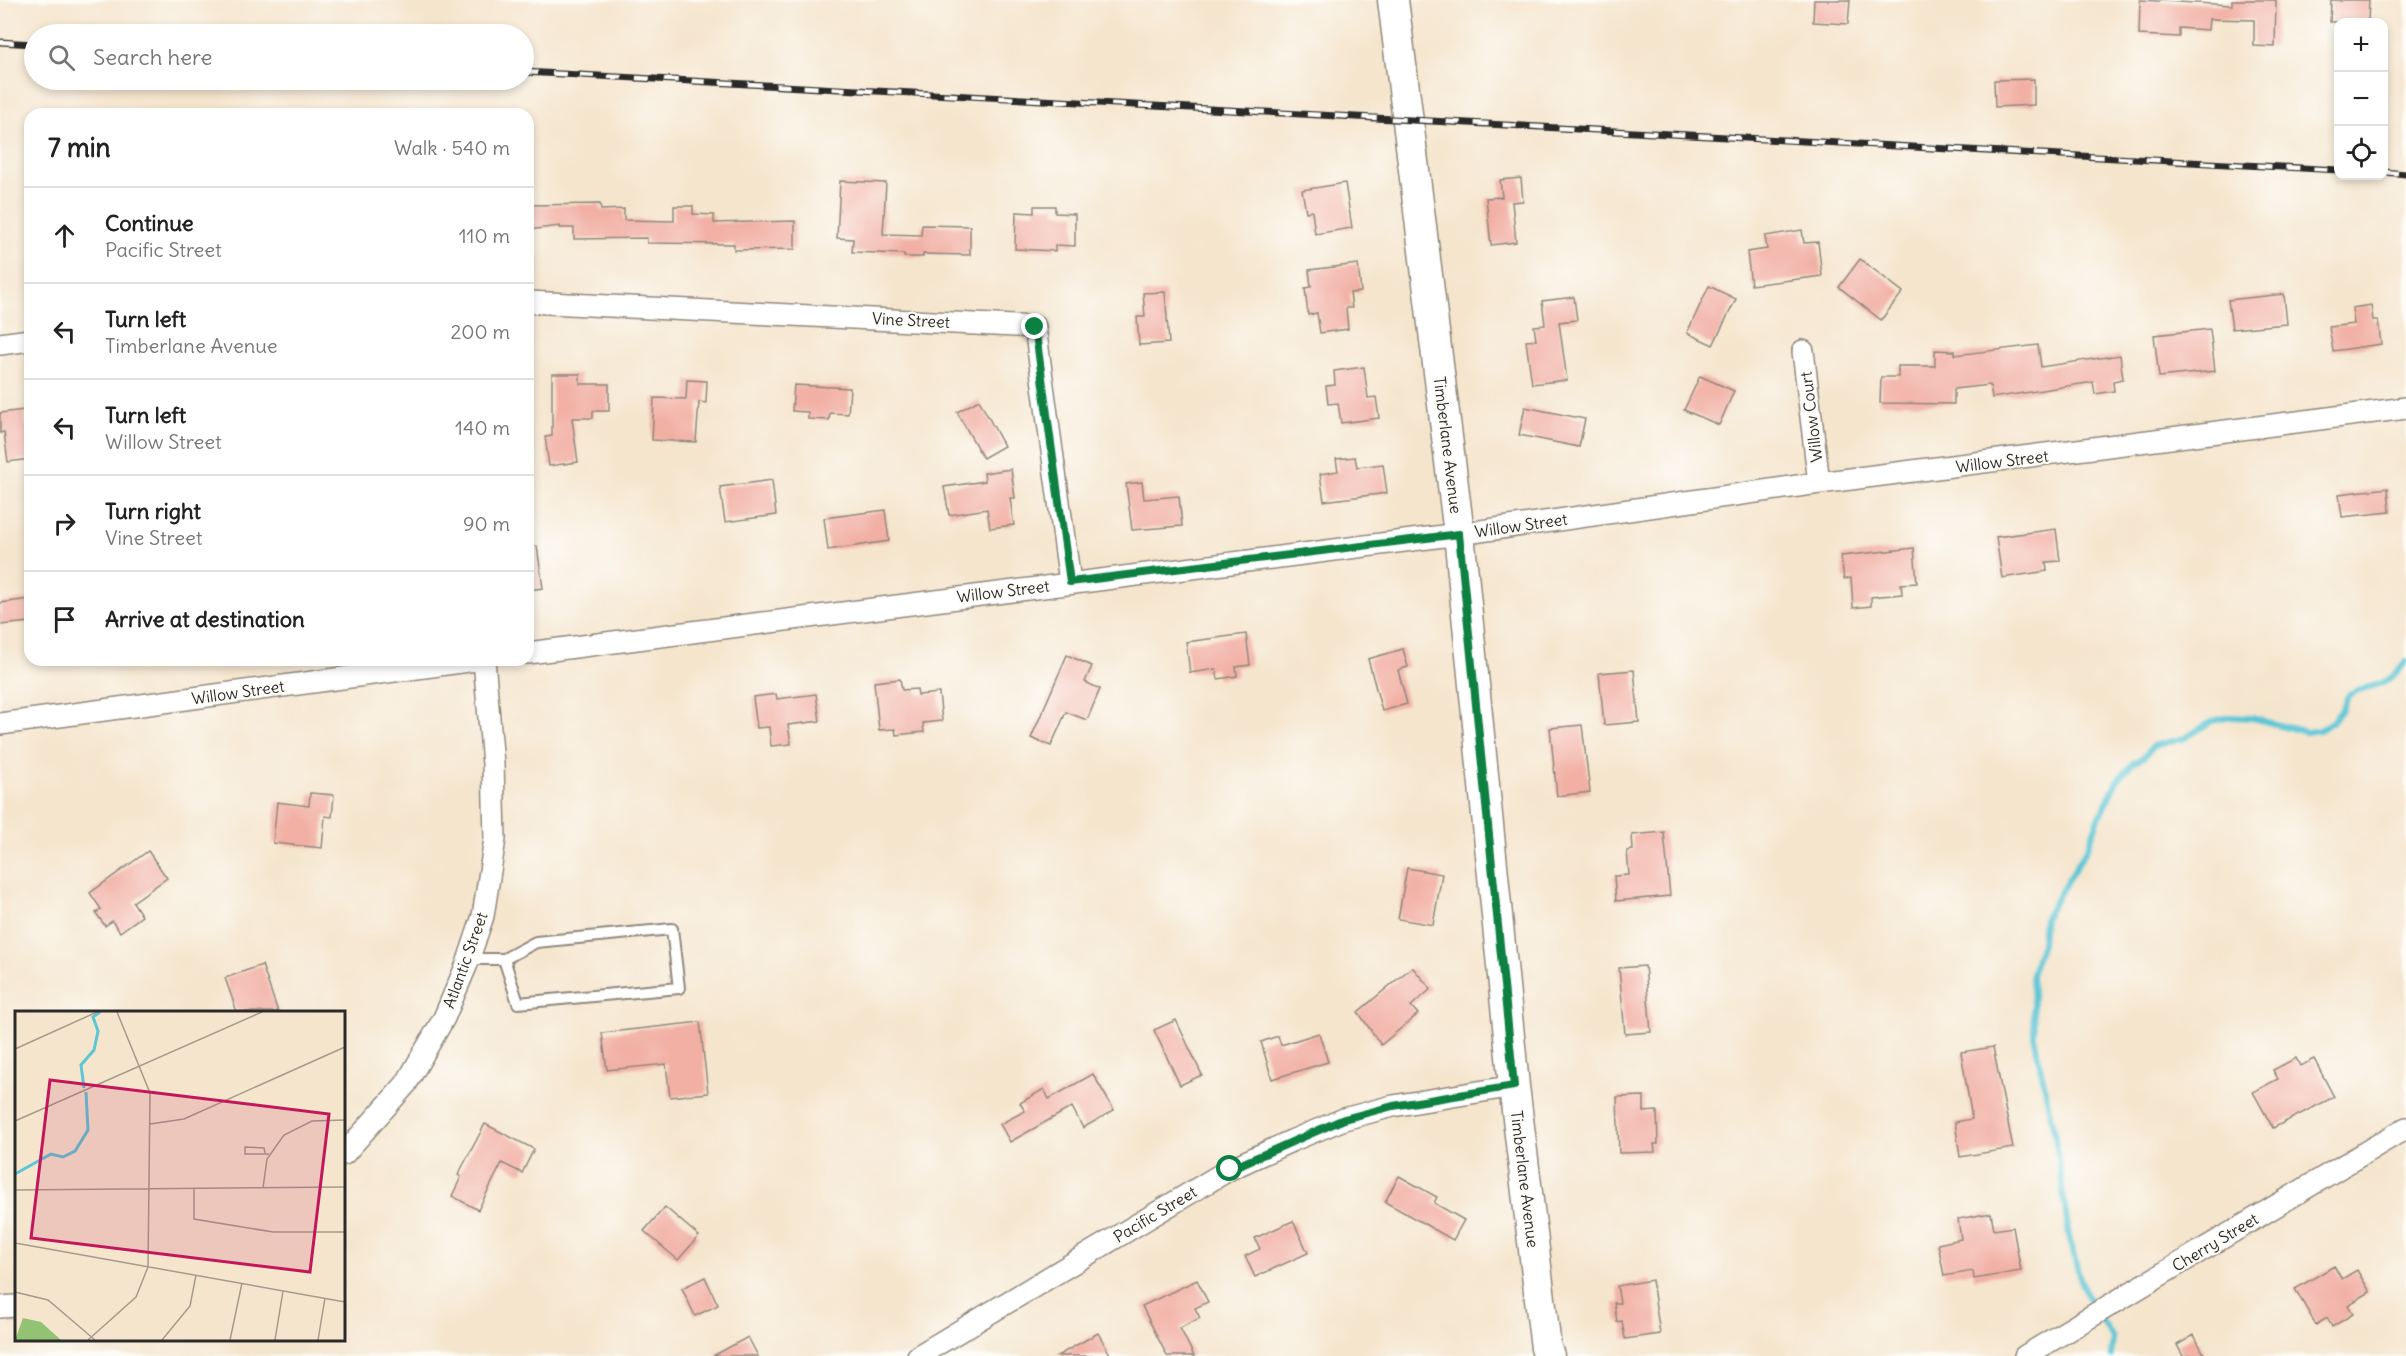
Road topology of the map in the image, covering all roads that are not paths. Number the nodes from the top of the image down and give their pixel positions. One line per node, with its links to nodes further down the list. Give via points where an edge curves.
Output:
1 (1393, 0): 8 (street, Timberlane Avenue)
2 (534, 302): 9 (street, Vine Street, via 1035,327)
3 (24, 341): 4 (street)
4 (0, 344)
5 (1803, 351): 7 (street, Willow Court)
6 (2406, 408): 7 (street, Willow Street)
7 (1819, 483): 8 (street, Willow Street)
8 (1459, 534): 9 (street, Willow Street); 16 (street, Timberlane Avenue)
9 (1070, 582): 10 (street, Willow Street)
10 (534, 652)
11 (431, 666): 13 (street, Willow Street)
12 (485, 666): 14 (street, Atlantic Street, via 495,839 483,916)
13 (0, 724)
14 (469, 959): 15 (lane); 18 (street, Atlantic Street, via 444,1018 406,1084)
15 (504, 959): 15 (lane, via 536,942 672,929 679,988 518,1004)
16 (1514, 1086): 21 (street, Pacific Street, via 1393,1106 1344,1119 1291,1141 1230,1169); 22 (street, Timberlane Avenue)
17 (2406, 1128): 23 (street, Cherry Street)
18 (345, 1153)
19 (15, 1306): 20 (street)
20 (0, 1307)
21 (918, 1356)
22 (1549, 1356)
23 (2025, 1356)

